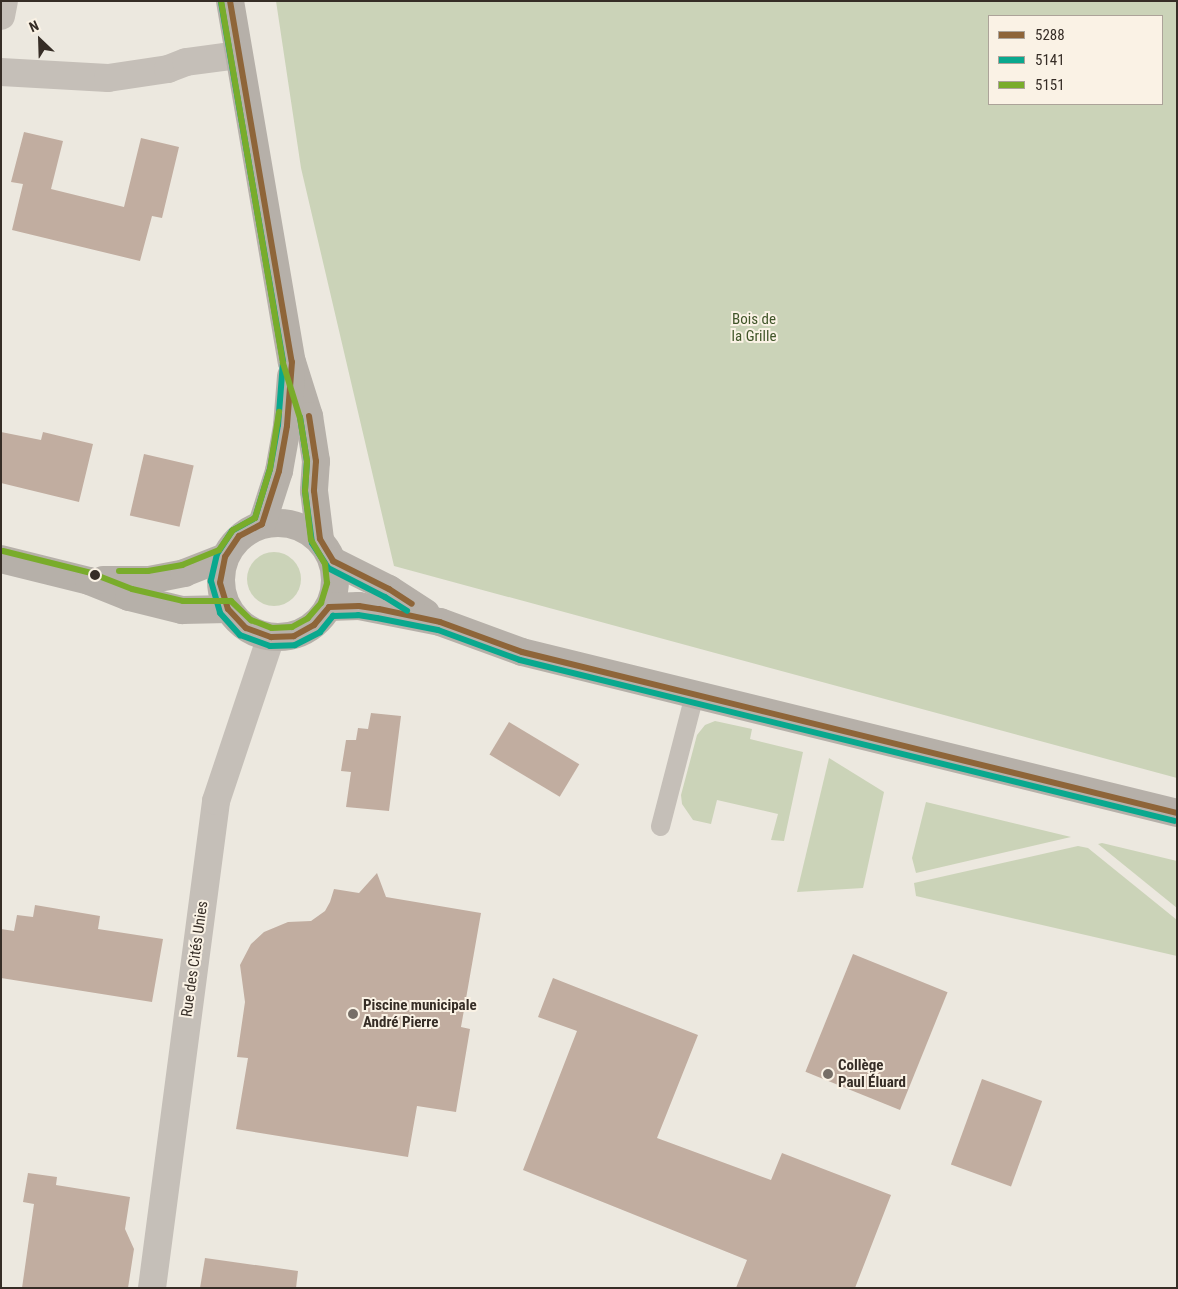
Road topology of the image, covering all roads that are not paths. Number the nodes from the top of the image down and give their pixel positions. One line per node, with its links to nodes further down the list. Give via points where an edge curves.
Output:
1 (4, 1): 3 (street)
2 (230, 1): 4 (street)
3 (1, 16)
4 (238, 55): 5 (street, via 108,78); 6 (street)
5 (1, 72)
6 (292, 362): 7 (street, via 287,426 279,471); 8 (street, via 309,416 316,461 314,491)
7 (262, 524): 8 (street, via 283,522 303,528); 9 (street, via 239,536)
8 (326, 550): 12 (street, via 336,584); 14 (street)
9 (225, 557): 11 (street, via 184,573 149,580); 13 (street, via 220,583)
10 (1, 559): 11 (street)
11 (89, 581): 13 (street, via 129,597 182,610)
12 (329, 607): 14 (street, via 365,607); 15 (street, via 314,625 294,636)
13 (228, 609): 15 (street, via 246,628)
14 (440, 622): 16 (street, via 522,652)
15 (270, 637): 19 (street, Rue des Cités Unies, via 216,800)
16 (694, 695): 17 (street); 18 (lane)
17 (1177, 813)
18 (660, 826)
19 (152, 1288)

